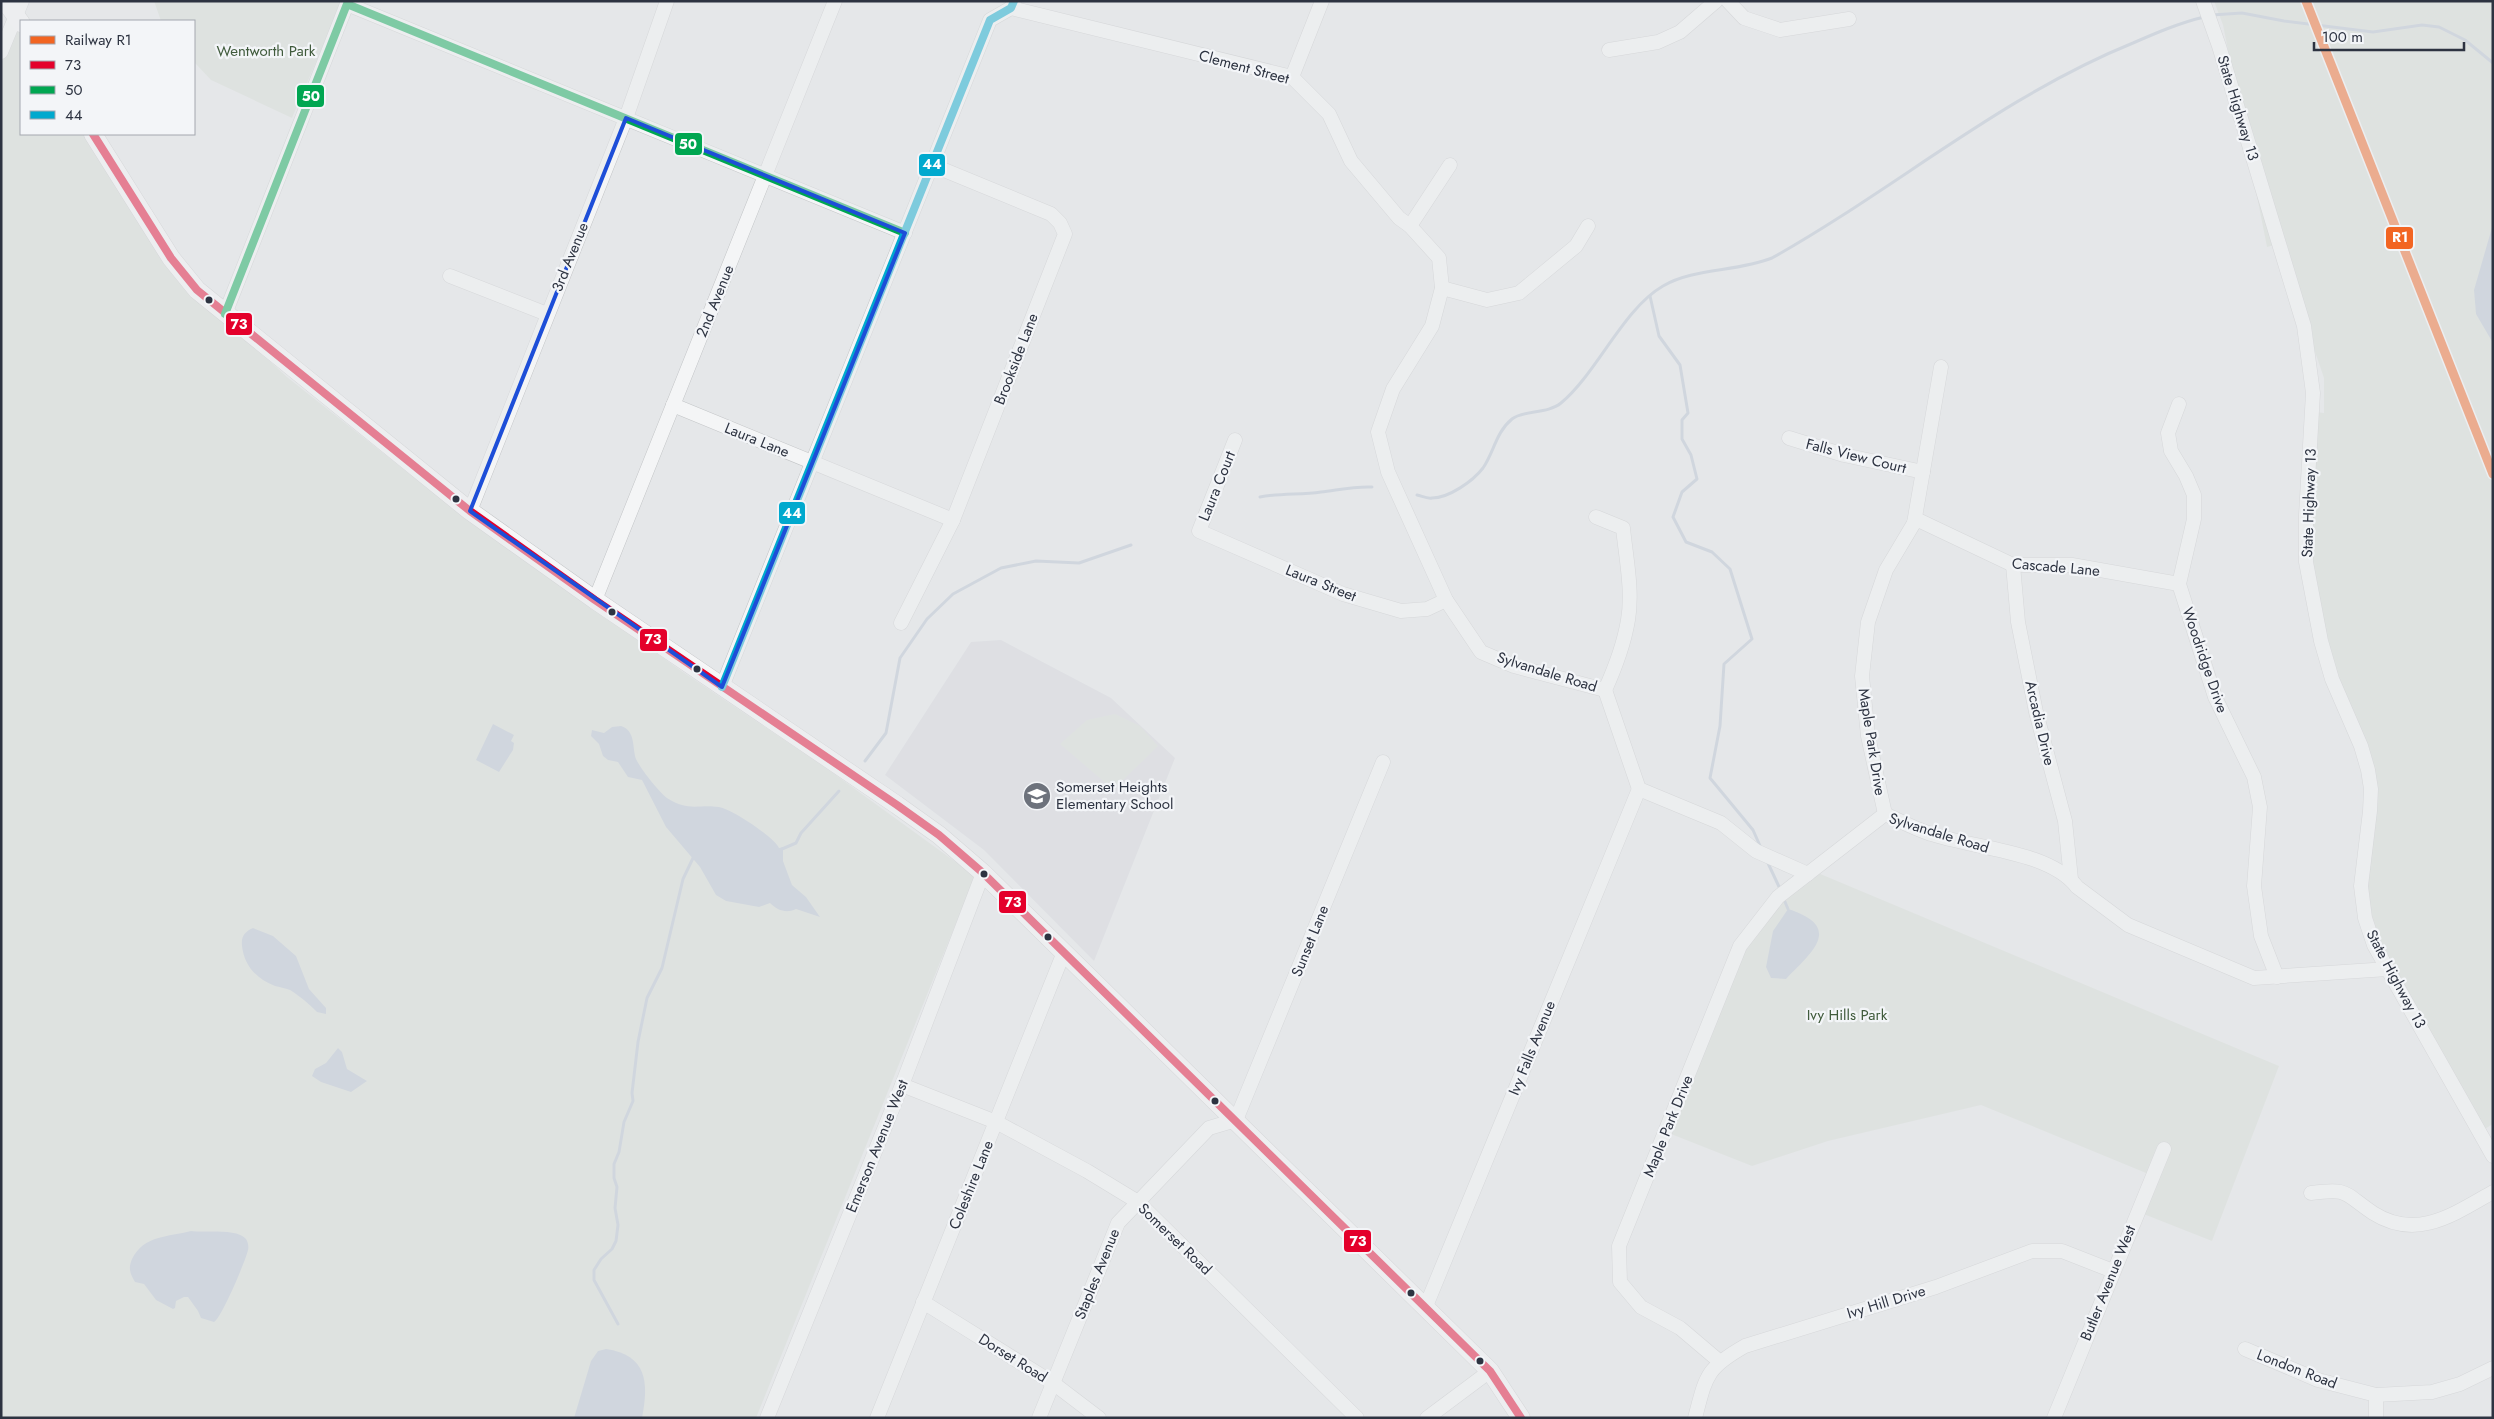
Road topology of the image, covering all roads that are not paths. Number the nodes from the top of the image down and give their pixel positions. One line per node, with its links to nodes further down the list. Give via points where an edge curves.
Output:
1 (5, 1): 9 (main road)
2 (667, 1): 14 (street, 3rd Avenue)
3 (835, 1): 18 (street, 2nd Avenue)
4 (1322, 1): 13 (street)
5 (1716, 1): 11 (street, via 1680,32 1658,42)
6 (1728, 1): 10 (street, via 1744,18 1780,30)
7 (2203, 1): 52 (street, State Highway 13, via 2304,326 2313,393 2306,562 2323,649 2368,770 2370,811 2361,898 2374,945)
8 (1012, 5): 13 (street, Clement Street); 16 (street, via 990,20)
9 (20, 13): 12 (street)
10 (1849, 19)
11 (1609, 50)
12 (1, 52)
13 (1292, 77): 19 (street, Clement Street, via 1329,114 1351,161 1399,218)
14 (626, 118): 18 (street); 24 (street, via 348,4); 25 (street, 3rd Avenue)
15 (94, 135): 24 (main road, via 171,258 197,290)
16 (932, 165): 21 (street); 35 (street, Brookside Lane, via 1051,214 1065,234)
17 (1450, 165): 19 (street)
18 (765, 176): 21 (street); 28 (street, 2nd Avenue)
19 (1410, 226): 23 (street, Sylvandale Road, via 1439,258)
20 (1588, 226): 23 (street, via 1576,246 1519,293 1487,300)
21 (905, 233): 31 (street)
22 (450, 276): 25 (street)
23 (1442, 288): 41 (street, Sylvandale Road, via 1432,326 1393,388 1378,432 1388,472)
24 (226, 314): 33 (main road)
25 (547, 314): 33 (street, 3rd Avenue)
26 (1941, 367): 32 (street, Maple Park Drive)
27 (2179, 404): 39 (street, via 2168,433 2170,450 2194,496 2194,519)
28 (673, 405): 31 (street, Laura Lane); 40 (street, 2nd Avenue)
29 (1789, 438): 32 (street, Falls View Court, via 1844,455)
30 (1235, 440): 37 (street, Laura Court)
31 (813, 463): 35 (street, Laura Lane); 43 (street)
32 (1923, 472): 36 (street, Maple Park Drive)
33 (470, 511): 40 (main road)
34 (1596, 517): 44 (street, via 1622,528 1628,574 1628,620)
35 (953, 520): 42 (street, Brookside Lane)
36 (1914, 523): 38 (street, Cascade Lane, via 1916,520); 47 (street, Maple Park Drive, via 1886,570 1871,613 1862,676 1868,736)
37 (1199, 531): 41 (street, Laura Street, via 1343,594 1401,612 1426,609)
38 (2013, 566): 39 (street, Cascade Lane, via 2072,565); 50 (street, Arcadia Drive, via 2018,622 2036,712 2065,821)
39 (2179, 584): 53 (street, Woodridge Drive, via 2215,697 2254,777 2260,807 2254,886 2262,936)
40 (595, 600): 43 (main road)
41 (1446, 600): 44 (street, Sylvandale Road, via 1481,652 1514,666)
42 (901, 623)
43 (722, 687): 48 (main road, via 925,825)
44 (1605, 690): 46 (street, Sylvandale Road)
45 (1383, 762): 55 (street, Sunset Lane)
46 (1639, 789): 49 (street, via 1721,823 1756,851); 64 (street, Ivy Falls Avenue)
47 (1885, 814): 49 (street, Sylvandale Road); 50 (street, Sylvandale Road, via 1931,834 2026,855)
48 (983, 873): 51 (main road); 54 (street, Emerson Avenue West)
49 (1808, 874): 66 (street, Maple Park Drive, via 1778,897 1740,946 1619,1246 1620,1282 1641,1307 1680,1328)
50 (2071, 879): 53 (street, Sylvandale Road, via 2128,925 2254,978)
51 (1064, 952): 55 (main road); 56 (street, Coleshire Lane)
52 (2388, 969): 53 (street, Sylvandale Road); 58 (street, State Highway 13)
53 (2277, 977)
54 (902, 1085): 56 (street, Somerset Road); 71 (street, Emerson Avenue West)
55 (1236, 1120): 61 (street, Staples Avenue, via 1209,1128); 64 (main road)
56 (996, 1122): 61 (street, Somerset Road); 63 (street, Coleshire Lane)
57 (2164, 1150): 62 (street, Butler Avenue West)
58 (2493, 1156)
59 (2493, 1192): 60 (street, via 2448,1218 2418,1226 2388,1221 2345,1192)
60 (2311, 1193)
61 (1138, 1202): 69 (street, Staples Avenue, via 1118,1223); 75 (street, Somerset Road)
62 (2113, 1272): 66 (street, Ivy Hill Drive, via 2062,1251 2032,1251 1936,1287 1745,1346); 79 (street, Butler Avenue West)
63 (923, 1302): 69 (street, Dorset Road); 72 (street, Coleshire Lane)
64 (1426, 1306): 68 (main road)
65 (2246, 1349): 70 (street, London Road, via 2318,1380)
66 (1719, 1361): 78 (street, Ivy Hill Drive, via 1704,1383)
67 (2493, 1368): 70 (street, London Road, via 2460,1384 2432,1392)
68 (1490, 1371): 76 (street); 77 (main road)
69 (1053, 1383): 73 (street, Staples Avenue); 74 (street, Dorset Road)
70 (2376, 1395): 80 (street)
71 (767, 1418)
72 (877, 1418)
73 (1039, 1418)
74 (1099, 1418)
75 (1357, 1418)
76 (1427, 1418)
77 (1521, 1418)
78 (1695, 1418)
79 (2054, 1418)
80 (2376, 1418)

